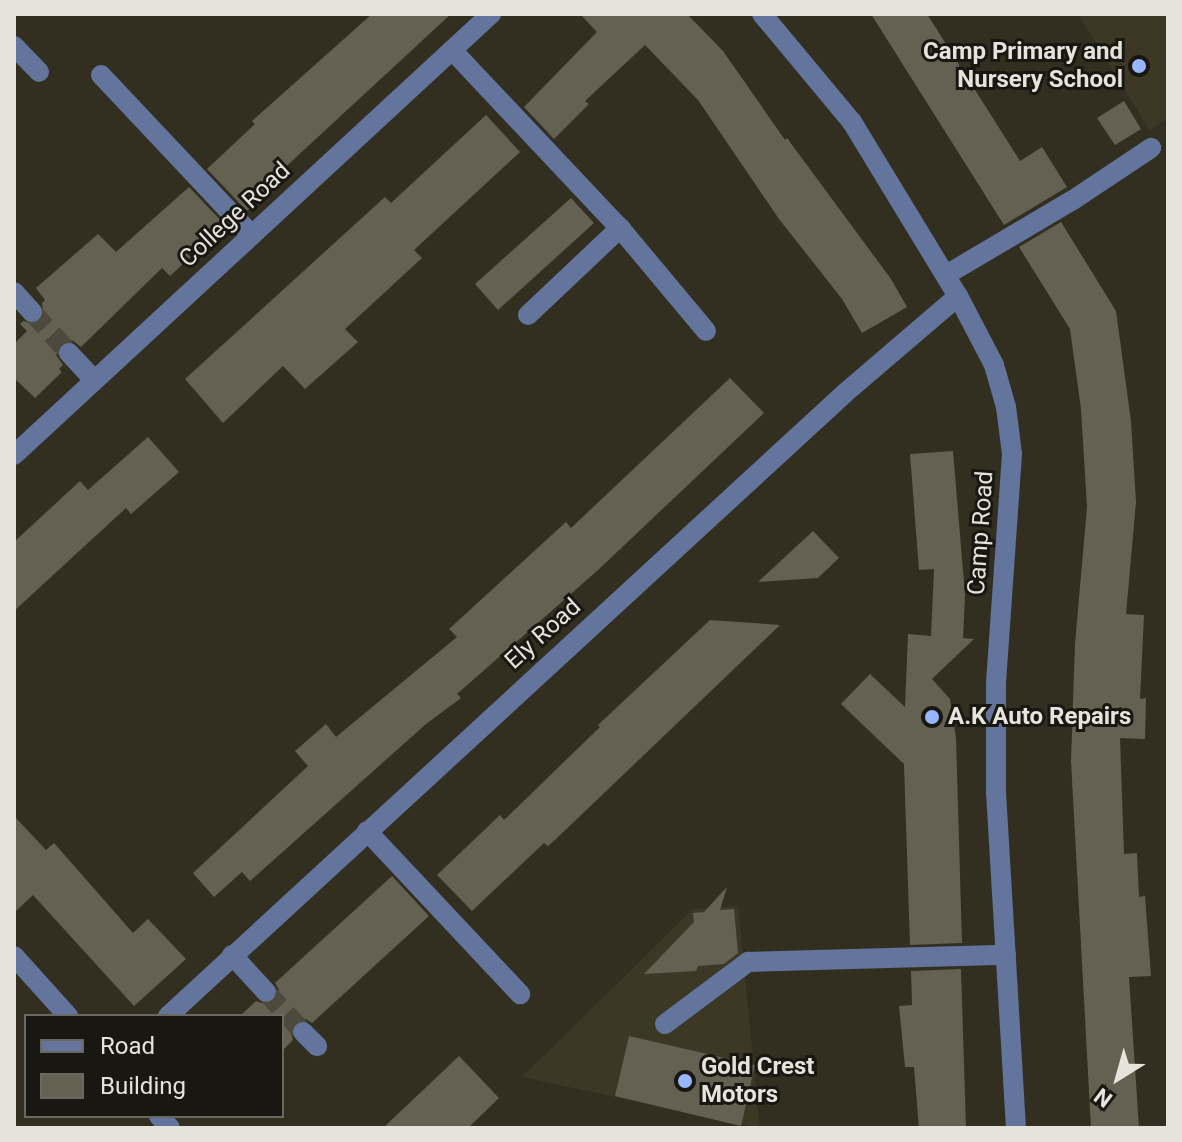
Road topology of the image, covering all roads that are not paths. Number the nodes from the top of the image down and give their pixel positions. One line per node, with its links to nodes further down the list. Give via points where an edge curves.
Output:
1 (491, 14): 4 (street, College Road)
2 (762, 14): 10 (street, Camp Road, via 852,122)
3 (14, 46): 5 (street)
4 (452, 50): 8 (street); 9 (street, College Road)
5 (39, 72)
6 (101, 75): 9 (street)
7 (1151, 148): 10 (street)
8 (620, 228): 14 (street); 15 (street)
9 (252, 235): 17 (street, College Road)
10 (946, 275): 12 (street, Camp Road)
11 (14, 292): 13 (street)
12 (958, 296): 19 (street, Ely Road); 21 (street, Camp Road, via 994,365 1012,454 996,683 996,792)
13 (32, 312)
14 (528, 315)
15 (706, 331)
16 (69, 353): 17 (street)
17 (94, 380): 18 (street, College Road)
18 (14, 455)
19 (367, 831): 20 (street, Ely Road); 24 (street)
20 (232, 955): 23 (street); 26 (street, Ely Road)
21 (1006, 955): 27 (street, via 748,962); 28 (street, Camp Road)
22 (14, 956): 25 (street)
23 (266, 992)
24 (520, 994)
25 (66, 1014)
26 (170, 1014)
27 (665, 1024)
28 (1016, 1128)

